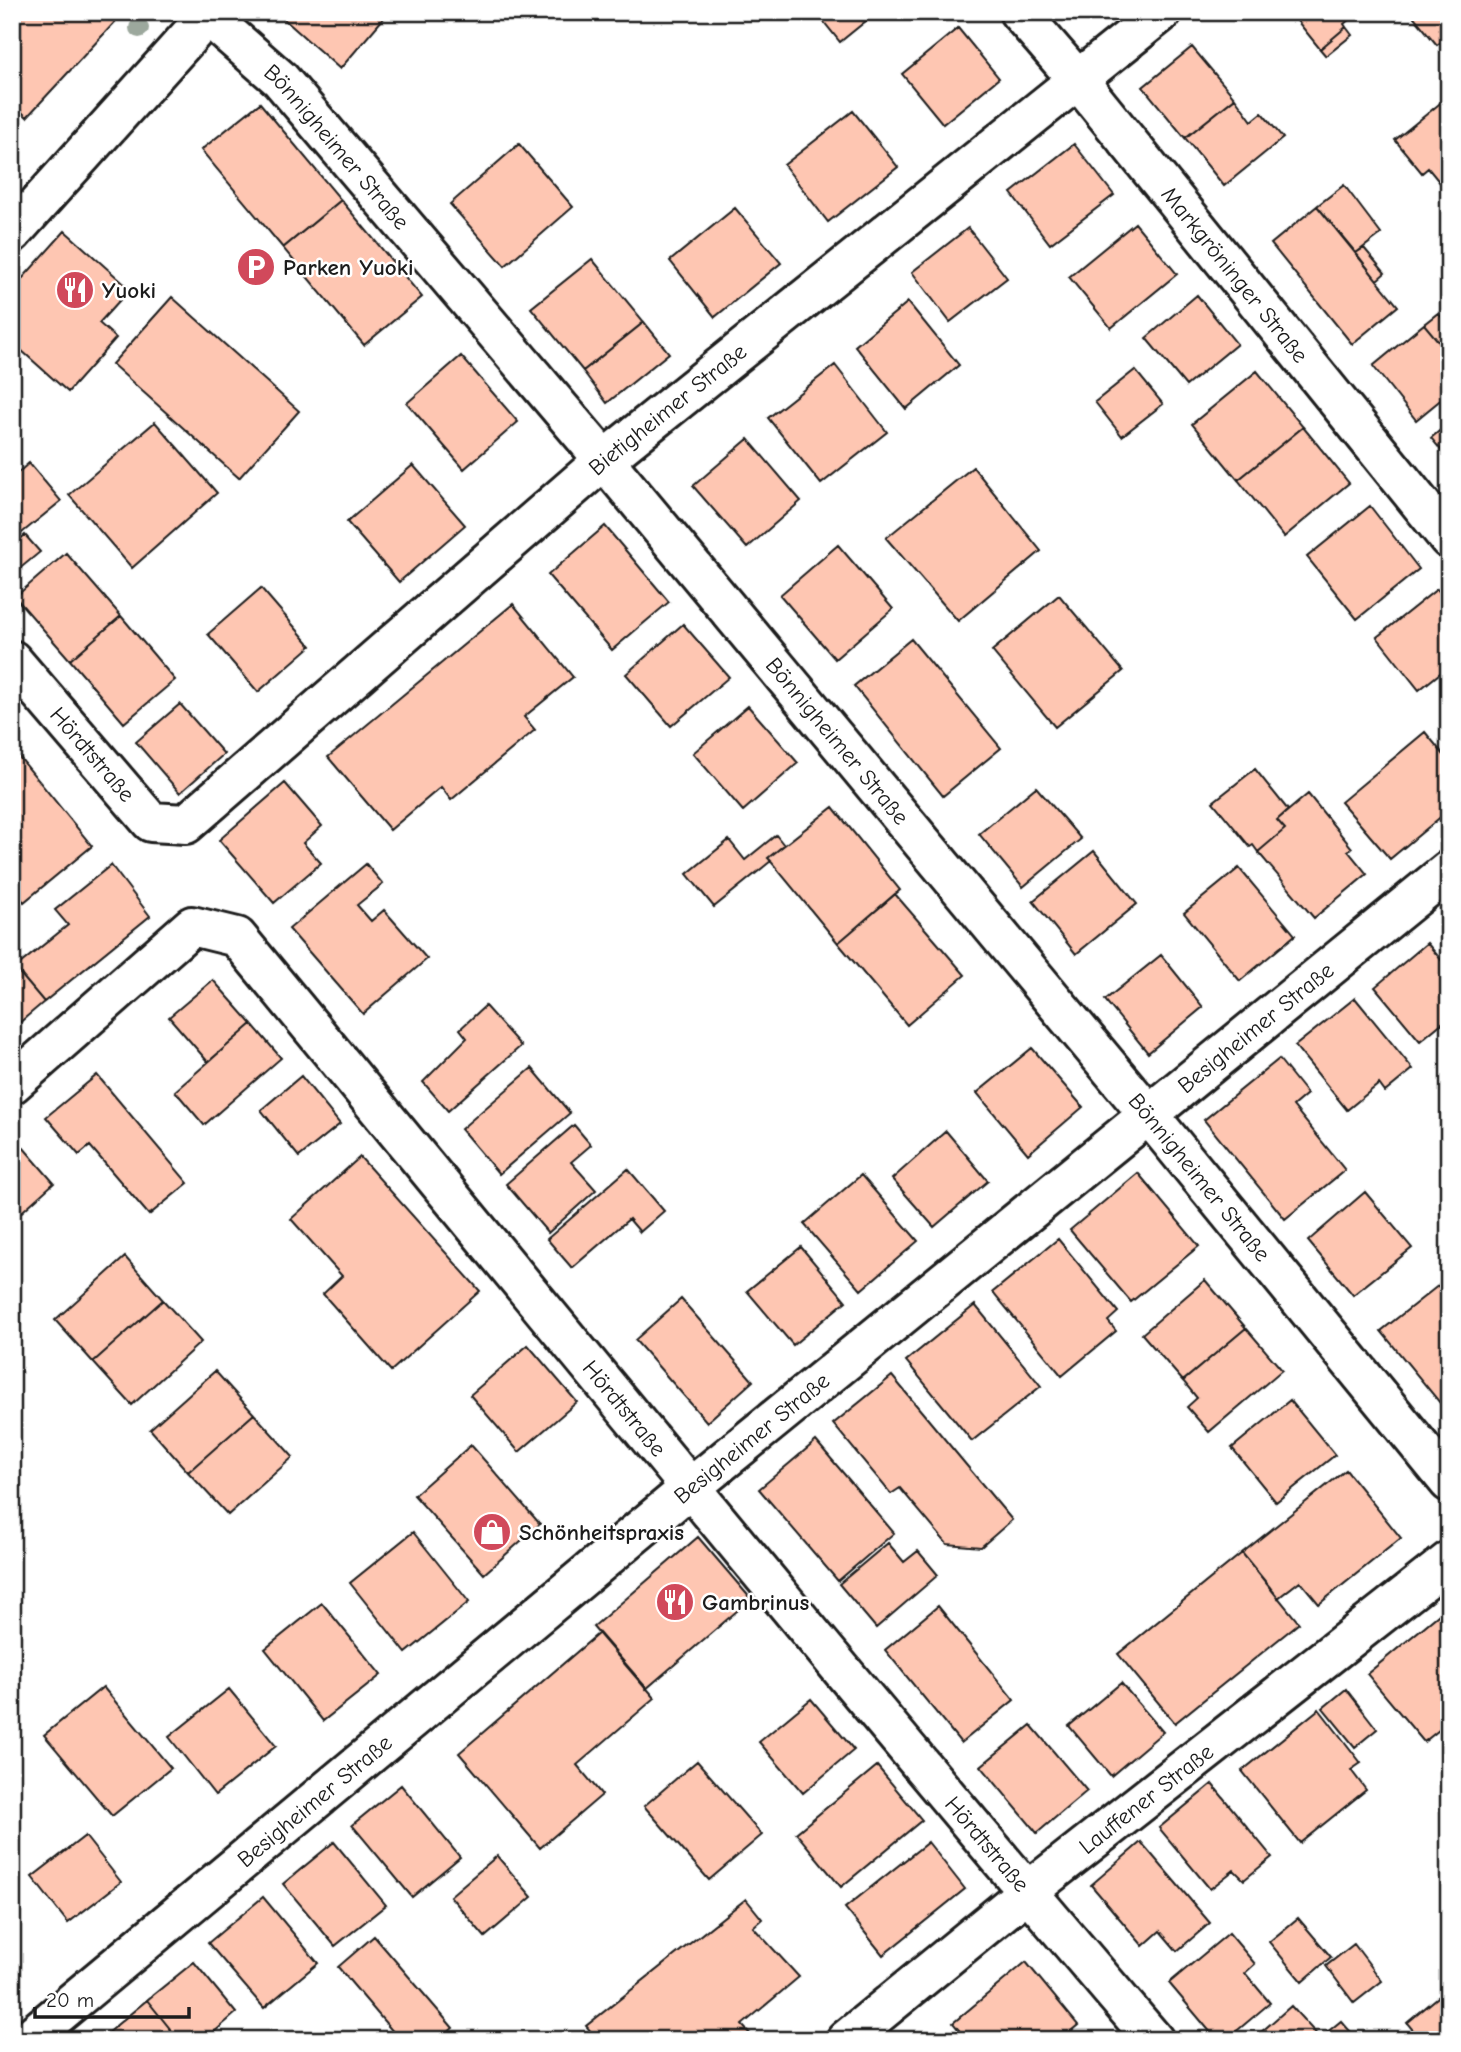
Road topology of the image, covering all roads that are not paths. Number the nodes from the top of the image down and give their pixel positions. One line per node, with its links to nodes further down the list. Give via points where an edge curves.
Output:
1 (1019, 12): 4 (street, Markgröninger Straße)
2 (1162, 12): 4 (street, Bietigheimer Straße)
3 (209, 14): 5 (street); 6 (street, Bönnigheimer Straße, via 280,79)
4 (1078, 80): 6 (street, Bietigheimer Straße); 7 (street, Markgröninger Straße)
5 (12, 233)
6 (604, 460): 9 (street, Bietigheimer Straße); 12 (street, Bönnigheimer Straße)
7 (1449, 539)
8 (12, 660): 9 (street, Hördtstraße, via 151,822)
9 (186, 824)
10 (1449, 870): 12 (street, Besigheimer Straße)
11 (12, 1084): 14 (street, Hördtstraße, via 192,926 237,937)
12 (1149, 1115): 13 (street, Bönnigheimer Straße); 14 (street, Besigheimer Straße)
13 (1449, 1482)
14 (690, 1488): 16 (street, Hördtstraße); 17 (street, Besigheimer Straße)
15 (1449, 1561): 16 (street, Lauffener Straße)
16 (1027, 1892): 18 (street, Lauffener Straße); 19 (street, Hördtstraße)
17 (27, 2040)
18 (846, 2040)
19 (1154, 2040)

